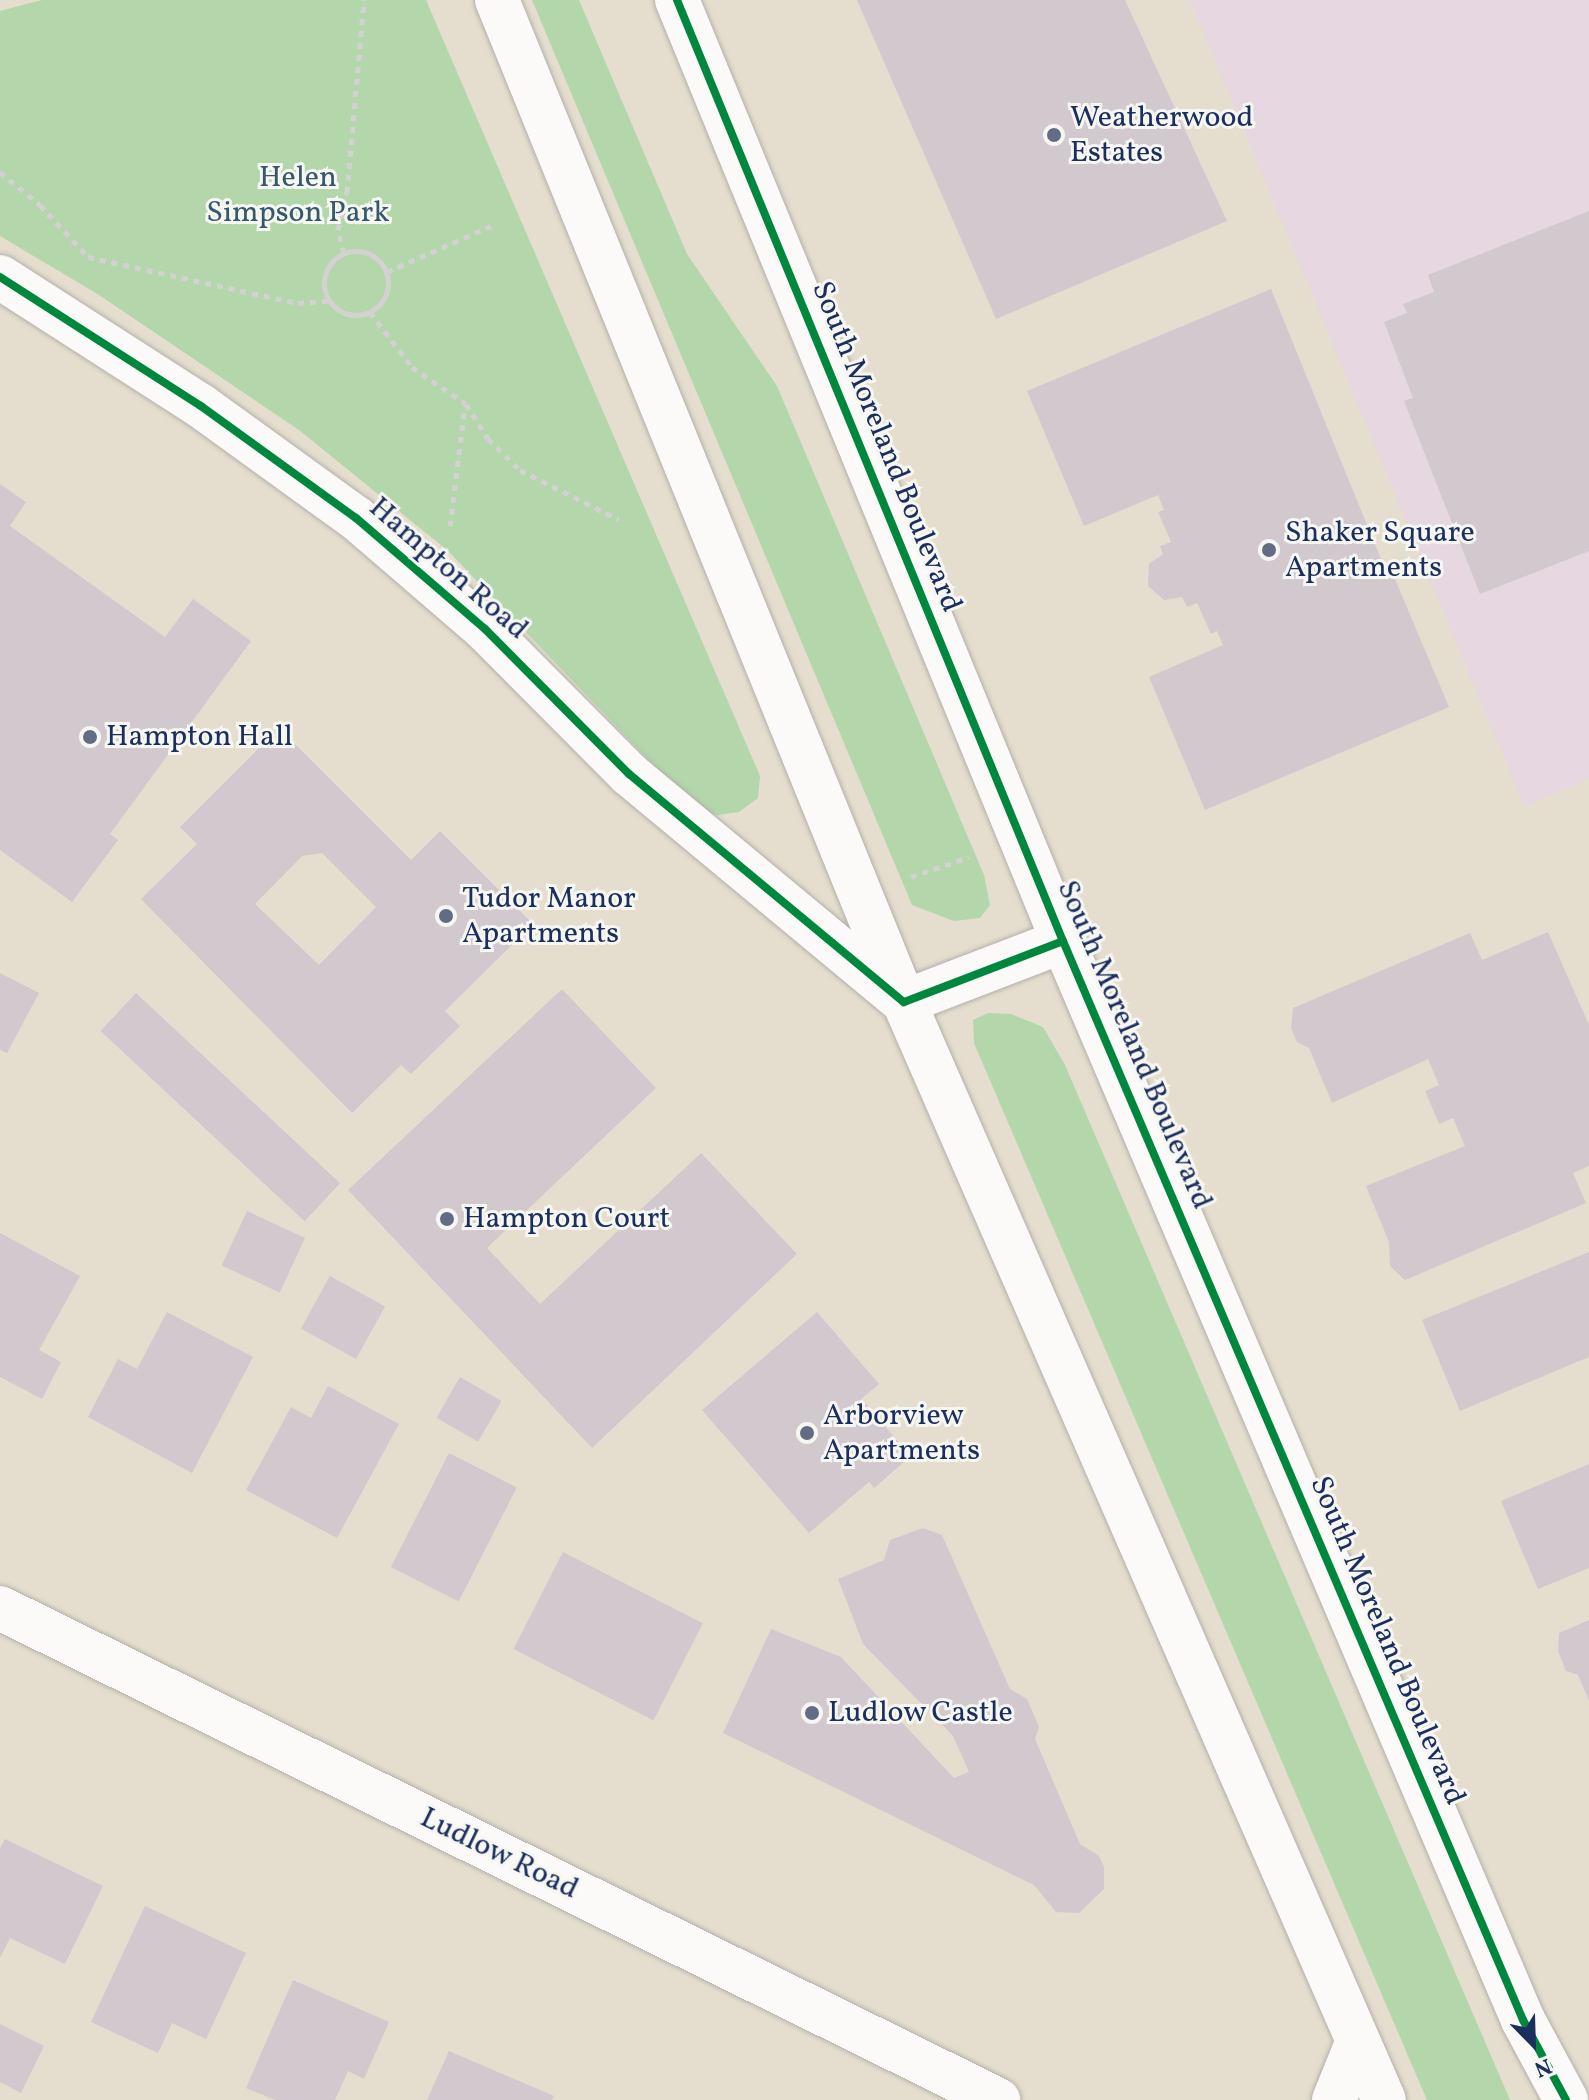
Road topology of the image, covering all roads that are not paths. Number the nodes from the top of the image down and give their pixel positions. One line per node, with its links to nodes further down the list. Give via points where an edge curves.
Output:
1 (497, 0): 5 (street)
2 (677, 0): 4 (street, South Moreland Boulevard)
3 (0, 277): 5 (street, Hampton Road, via 201,406 356,518 485,629 629,774)
4 (1063, 941): 5 (street); 11 (street, South Moreland Boulevard, via 1523,2020)
5 (904, 1002): 7 (street)
6 (0, 1608): 8 (street, Ludlow Road)
7 (1357, 2043): 9 (street); 10 (street)
8 (998, 2100)
9 (1334, 2100)
10 (1384, 2100)
11 (1566, 2100)

